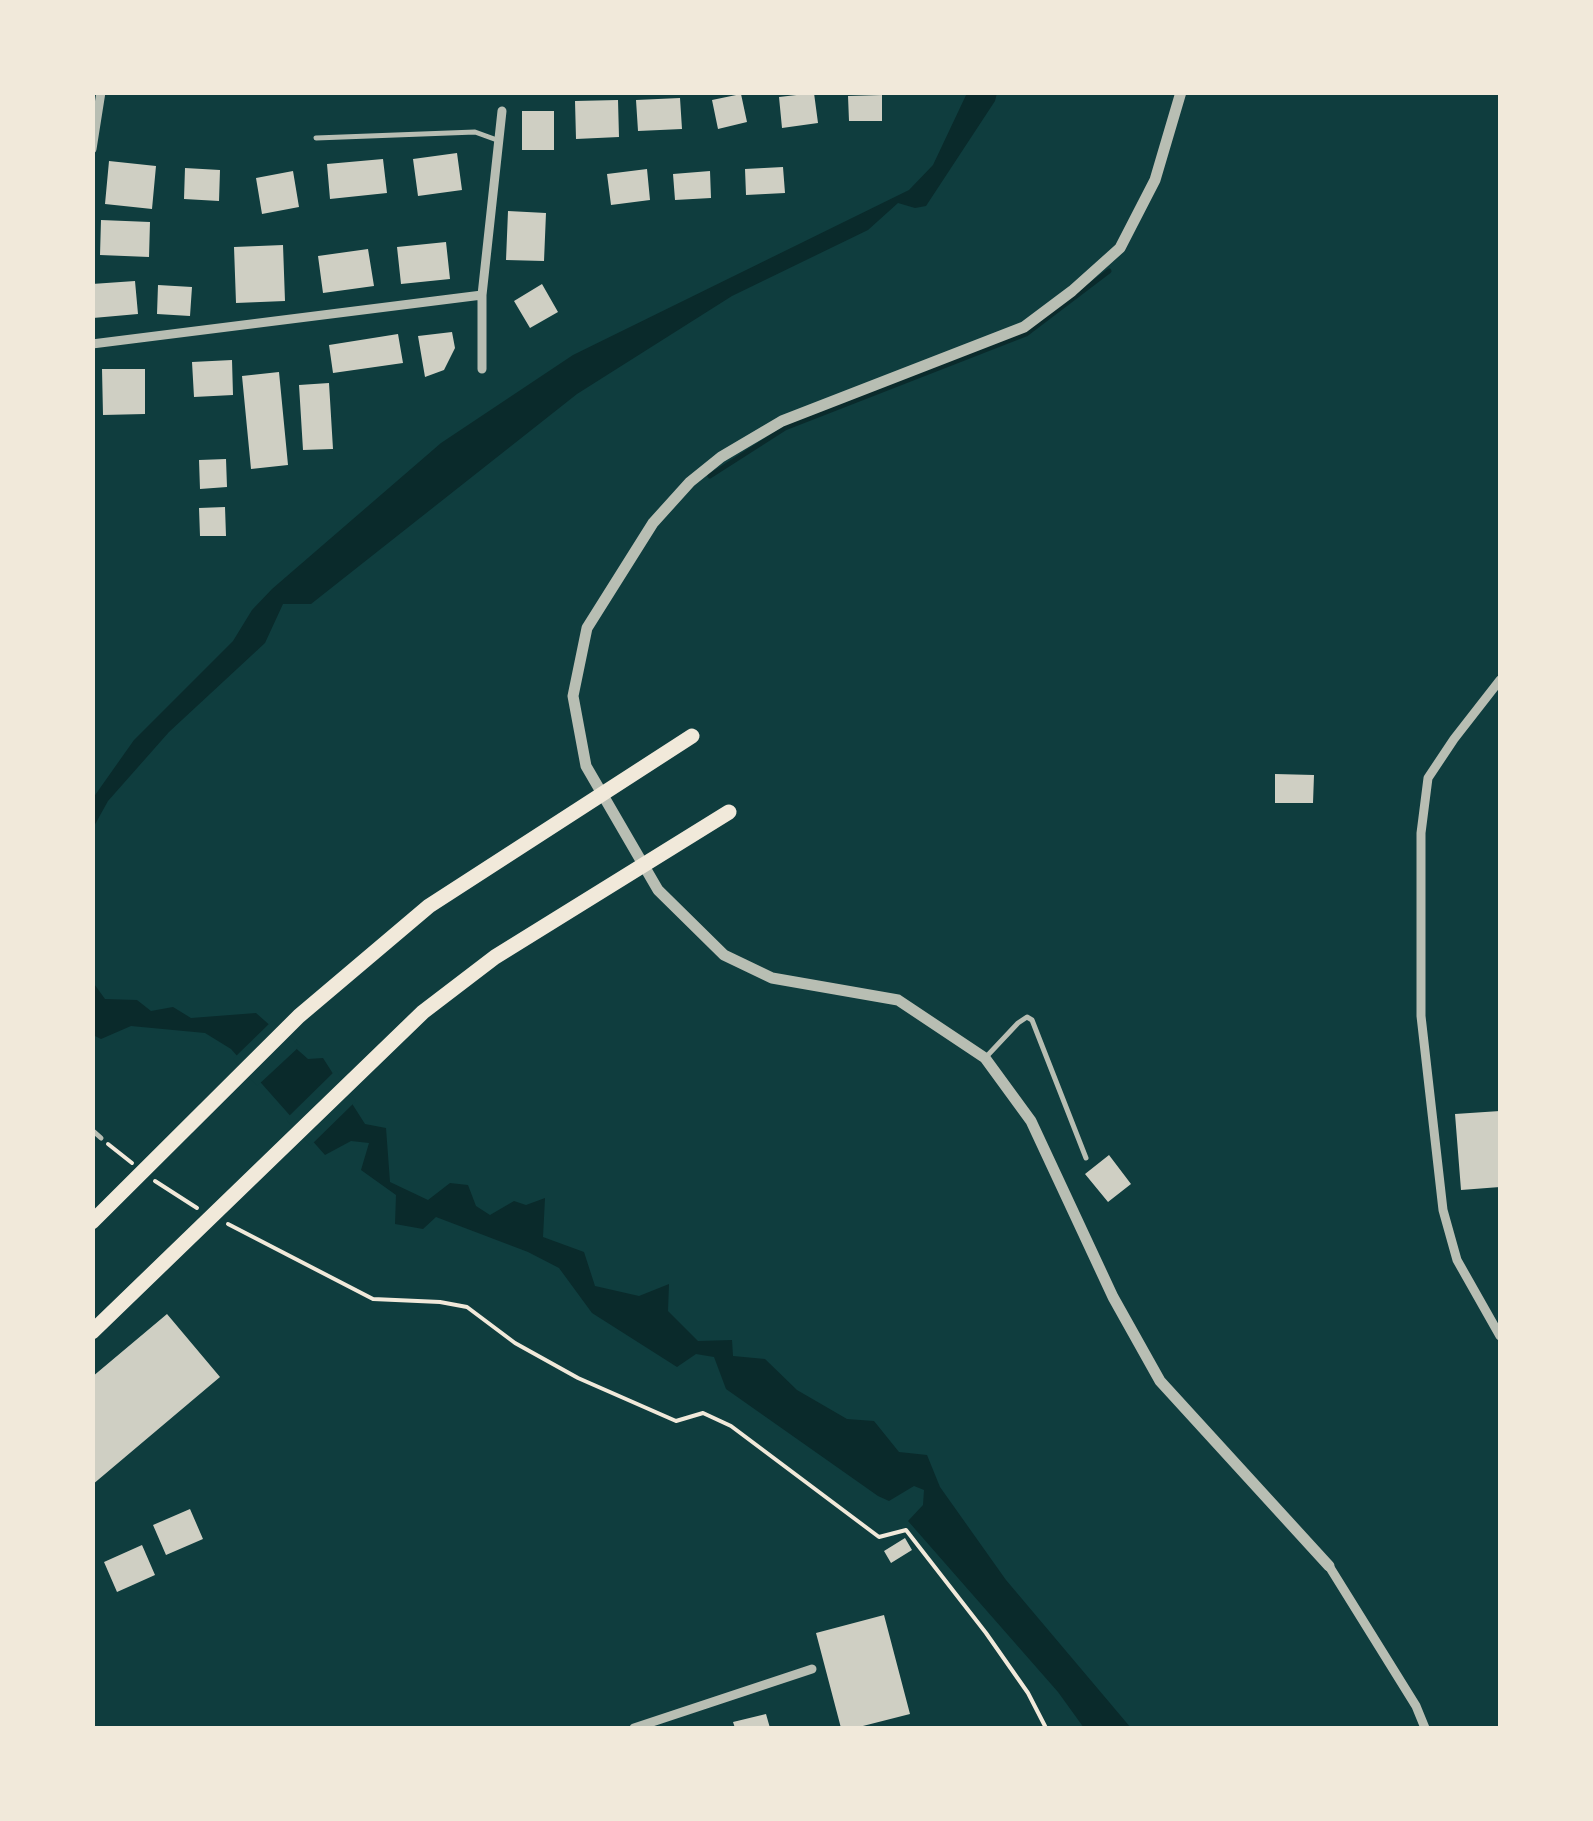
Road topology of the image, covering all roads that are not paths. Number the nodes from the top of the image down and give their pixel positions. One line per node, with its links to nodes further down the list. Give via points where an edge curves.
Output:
1 (102, 92): 6 (street)
2 (1181, 92): 13 (street, via 1156,180 1120,248 1024,326 782,420 721,456 653,523 586,628 574,696 586,766 658,890 724,955 772,978 898,1000)
3 (502, 111): 5 (street)
4 (316, 138): 5 (lane, via 475,132)
5 (496, 140): 7 (street)
6 (92, 148)
7 (482, 294): 8 (street); 9 (street)
8 (92, 344)
9 (482, 369)
10 (1500, 680): 19 (street, via 1428,778 1421,833 1421,1016 1443,1210 1457,1260)
11 (692, 736): 17 (highway, via 429,906 299,1016)
12 (729, 812): 18 (highway, via 496,957 423,1012)
13 (985, 1058): 16 (lane, via 1018,1023 1032,1020); 20 (street, via 1031,1121 1160,1382)
14 (92, 1130): 15 (lane)
15 (100, 1138)
16 (1086, 1158)
17 (92, 1222)
18 (92, 1332)
19 (1500, 1336)
20 (1329, 1566): 23 (street)
21 (812, 1670): 22 (street)
22 (634, 1728)
23 (1425, 1728)

